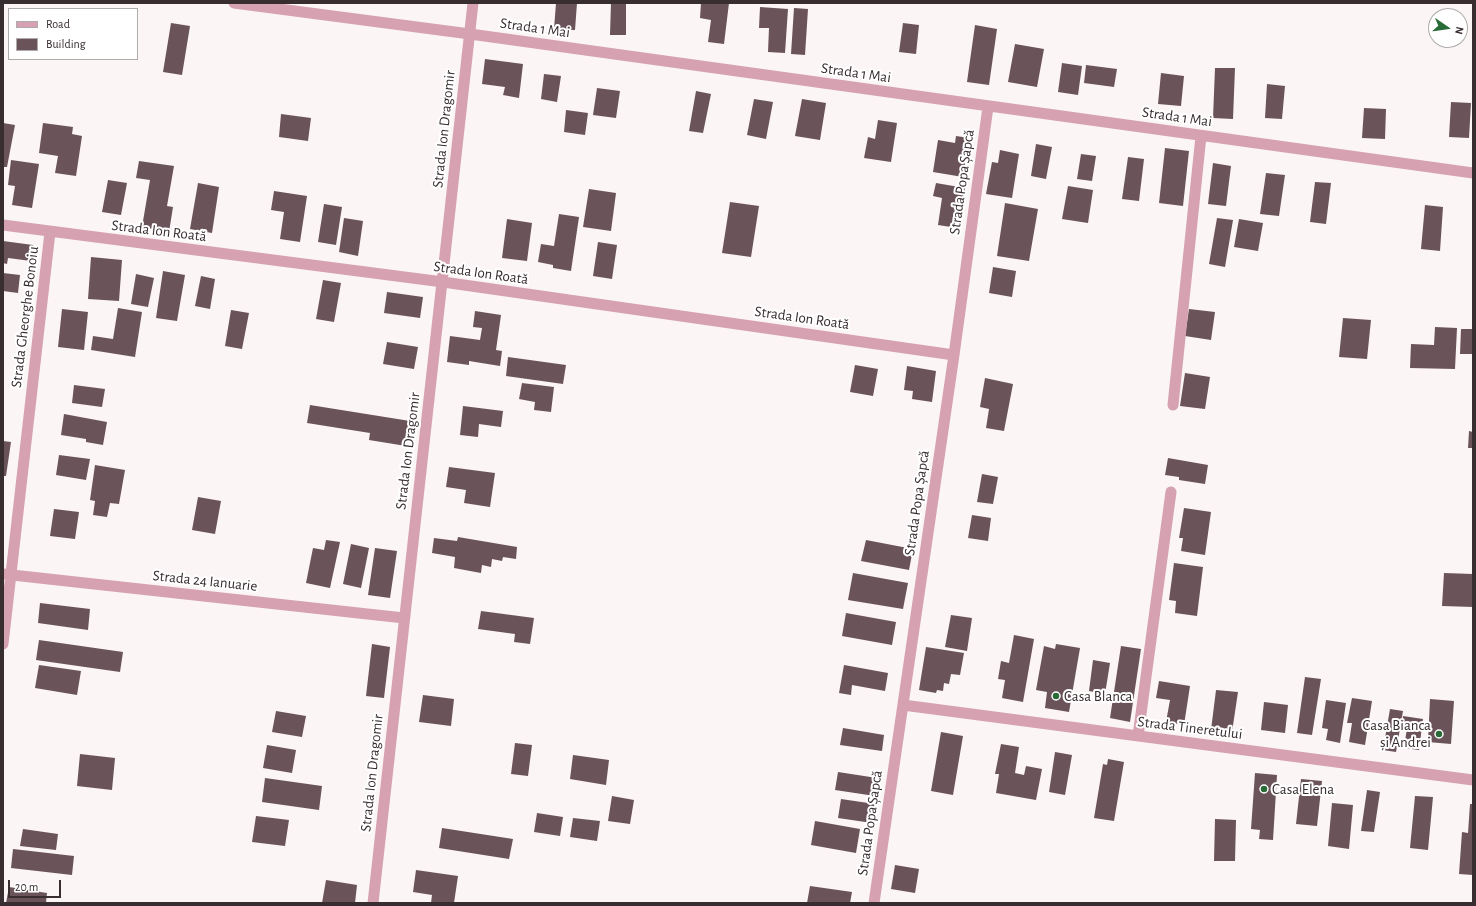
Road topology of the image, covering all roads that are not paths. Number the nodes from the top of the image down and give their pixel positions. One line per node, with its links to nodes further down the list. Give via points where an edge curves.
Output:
1 (234, 3): 3 (street, Strada 1 Mai)
2 (473, 3): 3 (street, Strada Ion Dragomir)
3 (470, 34): 4 (street, Strada 1 Mai); 9 (street, Strada Ion Dragomir)
4 (988, 107): 5 (street, Strada 1 Mai); 10 (street, Strada Popa Șapcă)
5 (1201, 136): 6 (street, Strada 1 Mai); 11 (street)
6 (1473, 173)
7 (3, 225): 8 (street, Strada Ion Roată)
8 (50, 232): 9 (street, Strada Ion Roată); 13 (street, Strada Gheorghe Bonoiu)
9 (443, 282): 10 (street, Strada Ion Roată); 14 (street, Strada Ion Dragomir)
10 (954, 355): 16 (street, Strada Popa Șapcă)
11 (1173, 405)
12 (1171, 492): 17 (street)
13 (7, 574): 14 (street, Strada 24 Ianuarie); 15 (street, Strada Gheorghe Bonoiu)
14 (404, 618): 19 (street, Strada Ion Dragomir)
15 (3, 644)
16 (903, 705): 17 (street, Strada Tineretului); 20 (street, Strada Popa Șapcă)
17 (1138, 736): 18 (street, Strada Tineretului)
18 (1473, 780)
19 (373, 903)
20 (874, 903)

